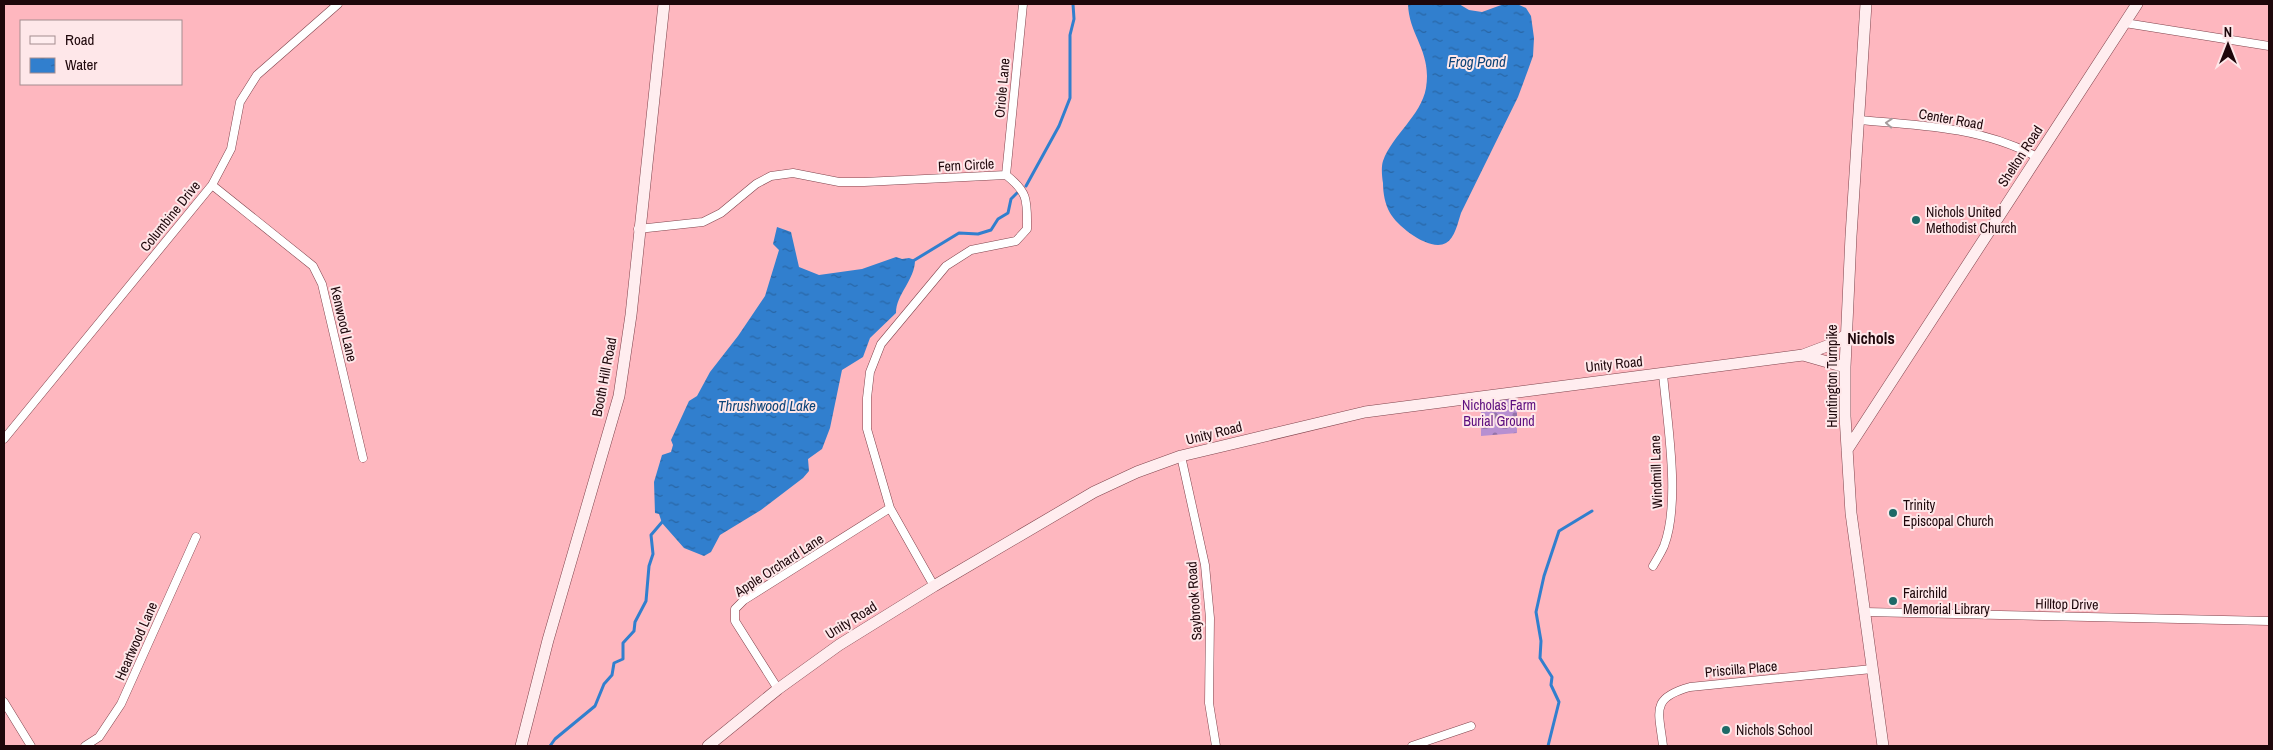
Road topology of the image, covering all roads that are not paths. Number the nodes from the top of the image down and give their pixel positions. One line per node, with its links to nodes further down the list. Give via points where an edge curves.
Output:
1 (338, 4): 11 (street, Columbine Drive, via 257,76 240,102 231,149)
2 (664, 4): 12 (main road, Booth Hill Road)
3 (1023, 4): 10 (street, Oriole Lane)
4 (1866, 4): 8 (main road, Huntington Turnpike)
5 (2137, 4): 6 (main road, Shelton Road)
6 (2125, 23): 7 (street); 9 (main road, Shelton Road)
7 (2269, 46)
8 (1858, 120): 9 (street, Center Road, one-way to 8, via 1999,141 1952,129); 13 (main road, Huntington Turnpike)
9 (2037, 157): 18 (main road, Shelton Road)
10 (1006, 175): 12 (street, Fern Circle, via 864,182 839,182 793,173 771,176 721,213 703,222); 21 (street, Fern Circle, via 1018,185 1027,200 1027,229 1016,242 971,250 946,266 881,344 870,372 867,429)
11 (212, 185): 17 (street, Columbine Drive); 20 (street, Kenwood Lane, via 313,266 322,284)
12 (638, 229): 33 (main road, Booth Hill Road, via 631,314 619,396 548,640)
13 (1846, 335): 14 (main road, Unity Road); 15 (main road, Huntington Turnpike)
14 (1803, 355): 15 (main road, Unity Road); 16 (main road, Unity Road)
15 (1845, 367): 18 (main road, Huntington Turnpike)
16 (1663, 374): 19 (main road, Unity Road, via 1365,412); 23 (street, Windmill Lane, via 1671,479 1670,516 1664,545)
17 (4, 439)
18 (1847, 450): 25 (main road, Huntington Turnpike, via 1851,513)
19 (1181, 456): 24 (main road, Unity Road, via 1094,492); 35 (street, Saybrook Road, via 1205,565 1210,618 1209,703)
20 (363, 458)
21 (890, 508): 24 (street, Fern Circle); 28 (street, Apple Orchard Lane, via 744,600 735,609 735,621)
22 (196, 537): 32 (street, Heartwood Lane, via 121,704 99,737)
23 (1654, 566)
24 (934, 586): 28 (main road, Unity Road, via 839,645)
25 (1865, 612): 26 (street, Hilltop Drive); 27 (main road, Huntington Turnpike)
26 (2269, 620)
27 (1872, 669): 37 (street, Priscilla Place, via 1673,691 1660,704); 38 (main road, Huntington Turnpike)
28 (778, 689): 34 (main road, Unity Road)
29 (4, 702): 31 (street)
30 (1471, 726): 36 (street)
31 (31, 746)
32 (85, 746)
33 (521, 746)
34 (708, 746)
35 (1216, 746)
36 (1412, 746)
37 (1663, 746)
38 (1883, 746)

